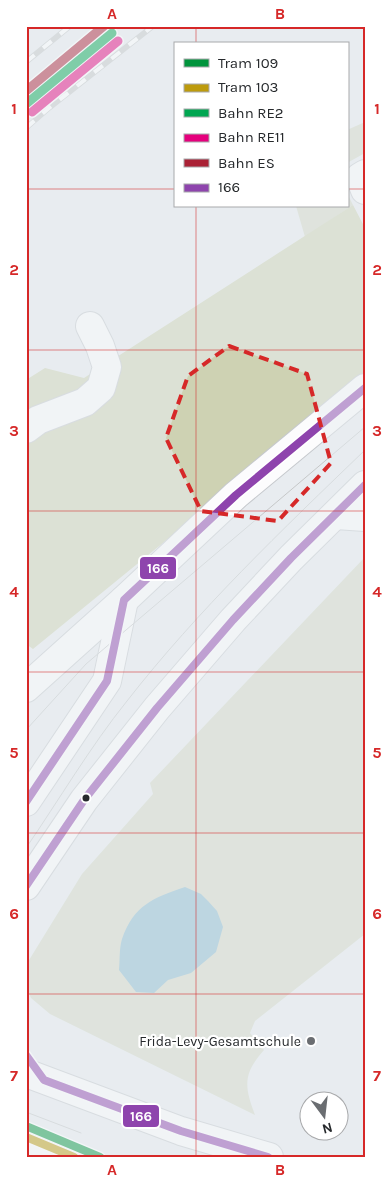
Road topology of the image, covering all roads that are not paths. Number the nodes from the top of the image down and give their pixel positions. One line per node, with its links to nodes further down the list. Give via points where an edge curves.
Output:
1 (365, 174): 2 (main road, via 360,177)
2 (365, 190)
3 (90, 326): 5 (main road, via 107,367 101,388 85,402 38,420)
4 (365, 388): 9 (main road, via 236,494)
5 (26, 429)
6 (365, 485): 7 (main road)
7 (336, 515): 8 (main road); 12 (main road, via 233,620 157,708 84,800)
8 (365, 517)
9 (124, 600): 10 (main road); 11 (main road, via 107,681)
10 (26, 688)
11 (26, 802)
12 (26, 886)
13 (26, 1055): 14 (main road)
14 (35, 1076): 17 (main road, via 181,1131)
15 (26, 1153): 16 (main road)
16 (42, 1157)
17 (269, 1157)

